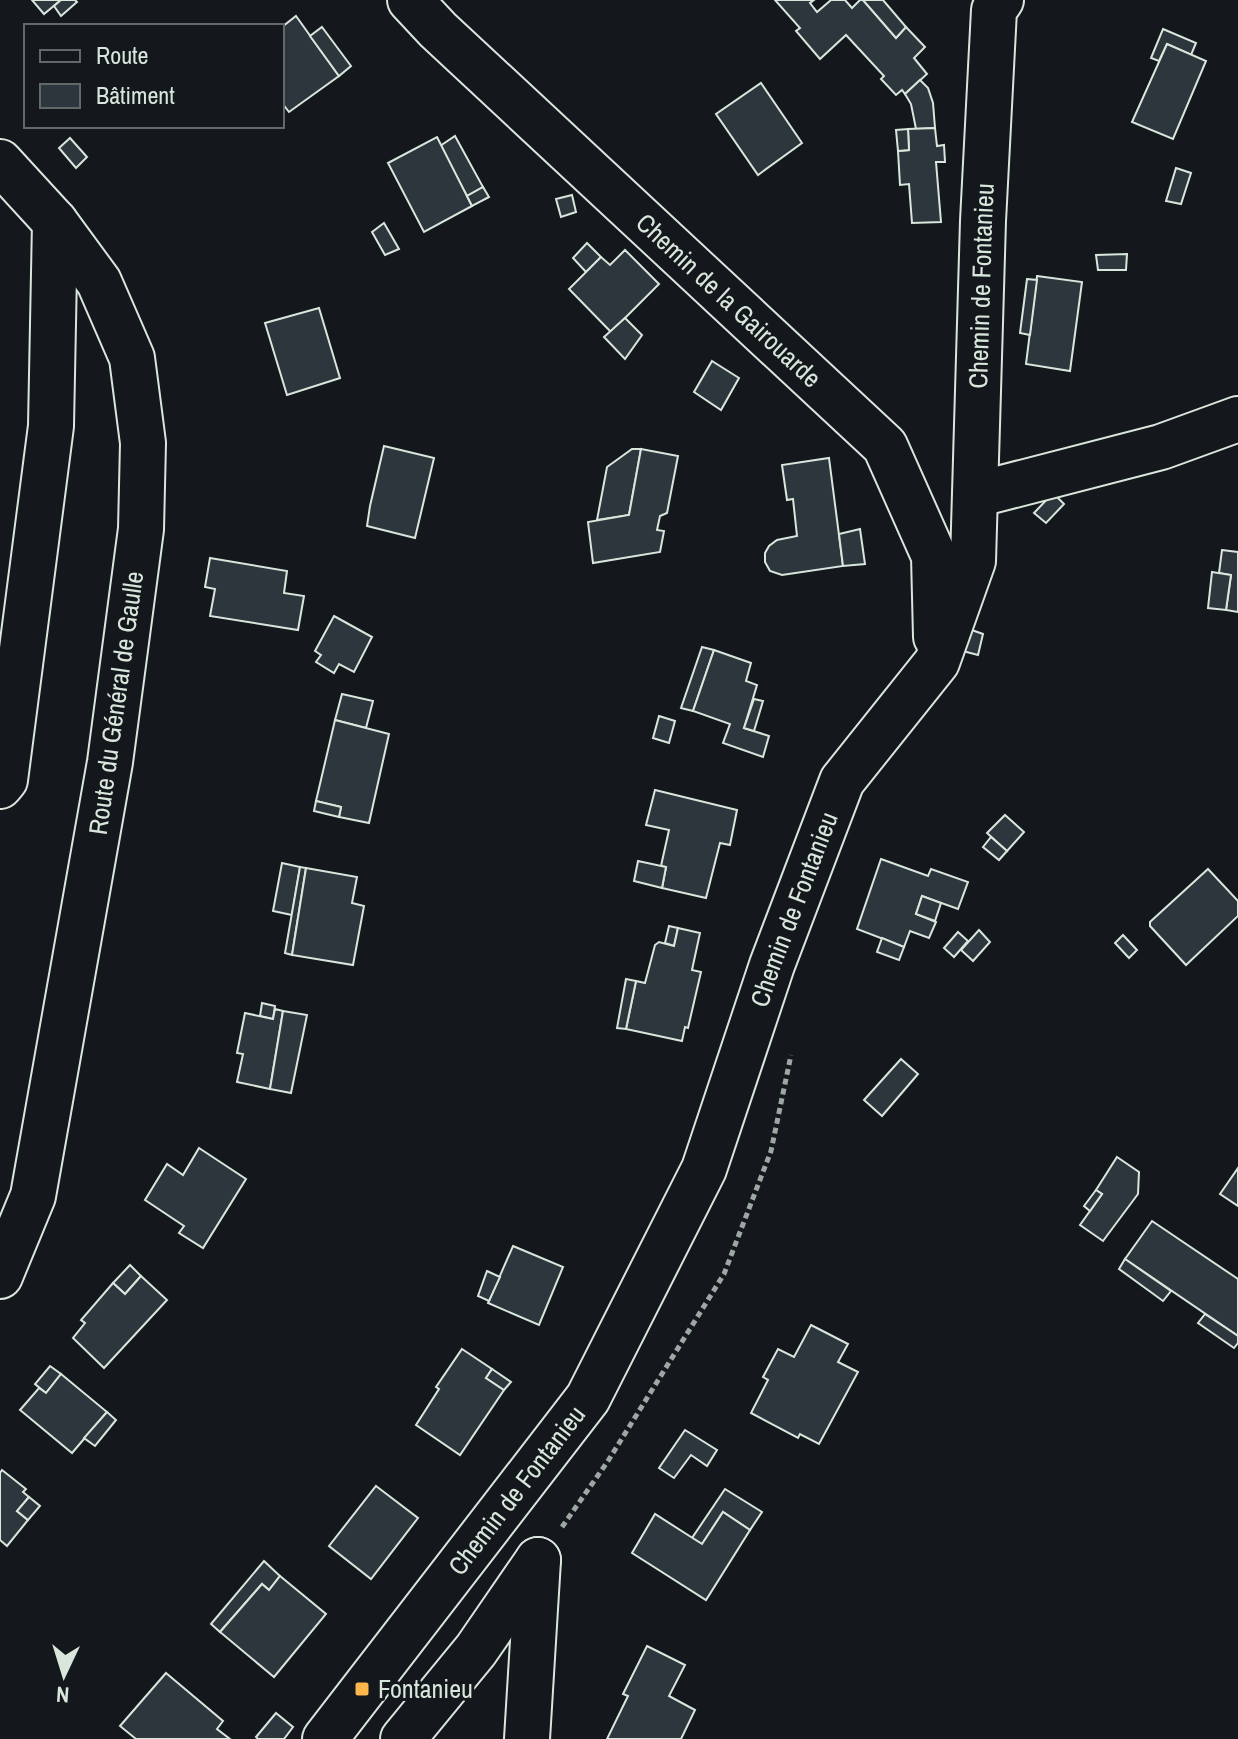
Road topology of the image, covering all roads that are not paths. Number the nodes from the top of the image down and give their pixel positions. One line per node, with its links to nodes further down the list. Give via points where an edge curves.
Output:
1 (410, 0): 7 (street, Chemin de la Gairouarde, via 885,446 934,556)
2 (1001, 0): 6 (street, Chemin de Fontanieu, via 994,10)
3 (0, 162): 4 (street, Route du Général de Gaulle)
4 (55, 222): 8 (street, via 51,426 5,780); 9 (street, Route du Général de Gaulle, via 99,282 132,358 143,443 141,529 110,762 33,1196)
5 (1227, 431): 6 (street)
6 (975, 495): 7 (street, Chemin de Fontanieu, via 973,561)
7 (937, 662): 10 (street, Chemin de Fontanieu, via 842,781 772,965 704,1169 588,1398)
8 (0, 786)
9 (0, 1276)
10 (325, 1739)
11 (403, 1739): 12 (street, via 476,1650 538,1560)
12 (527, 1739)

